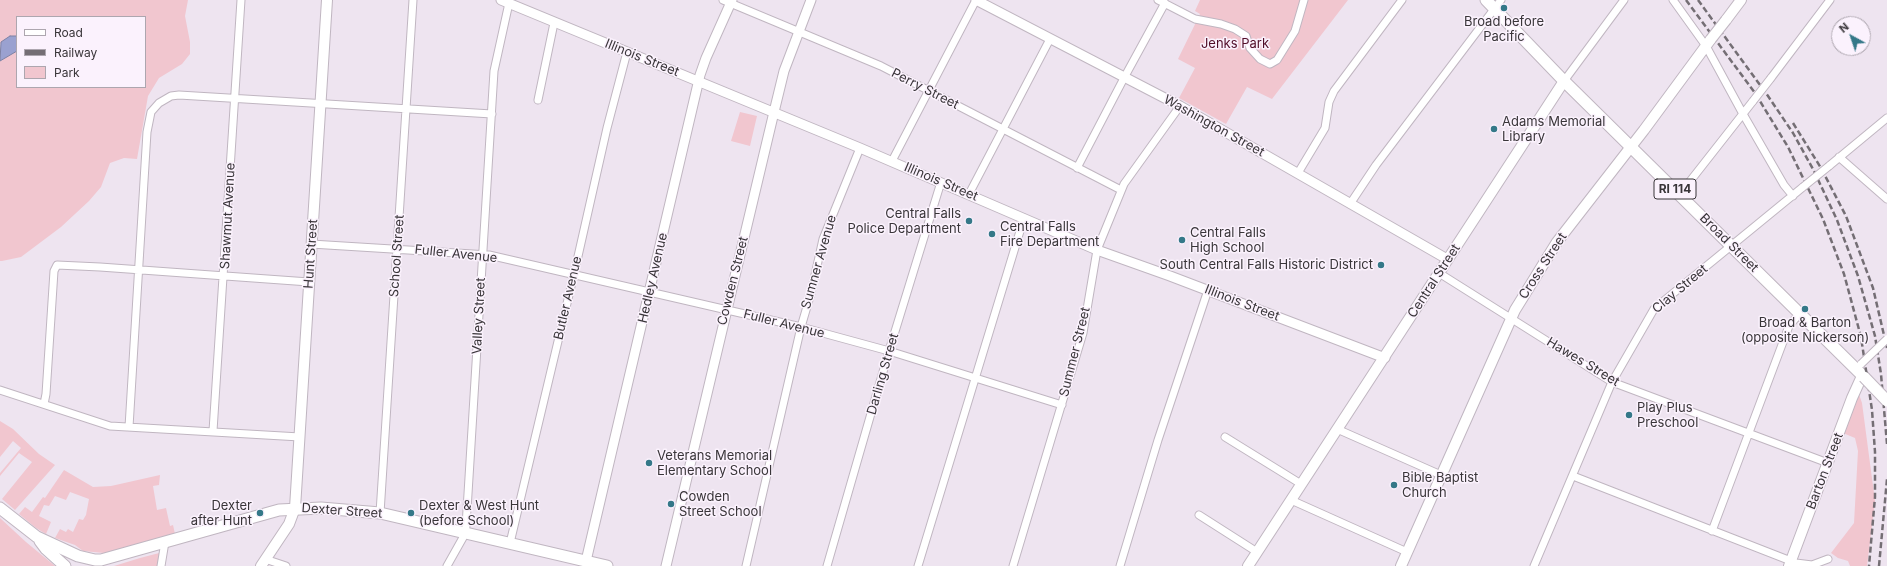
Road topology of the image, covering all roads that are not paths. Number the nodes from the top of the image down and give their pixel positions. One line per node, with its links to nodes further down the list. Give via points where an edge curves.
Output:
1 (241, 0): 26 (street, Shawmut Avenue)
2 (327, 0): 28 (main road, Hunt Street)
3 (413, 0): 30 (street, School Street)
4 (811, 0): 18 (street, Cowden Street)
5 (976, 0): 19 (street, Washington Street); 25 (street)
6 (1304, 0): 15 (street, via 1295,31 1277,60 1270,64 1260,60 1250,48 1246,36 1235,29 1202,22)
7 (1402, 0): 41 (street, via 1334,91 1329,102 1325,128)
8 (1486, 0): 16 (main road, Broad Street / RI 114)
9 (1624, 0): 24 (street, Central Street)
10 (1673, 0): 20 (street)
11 (1741, 0): 20 (main road, Cross Street, bridge)
12 (1830, 0): 33 (street, bridge)
13 (728, 1): 18 (street, Perry Street); 23 (street, Hedley Avenue)
14 (505, 2): 17 (street, Illinois Street); 32 (street, Valley Street, via 494,71)
15 (1162, 2): 22 (street)
16 (1498, 4): 24 (main road, Broad Street / RI 114); 48 (street)
17 (554, 23): 21 (street, Illinois Street); 27 (street)
18 (798, 32): 25 (street, Perry Street, via 881,66); 31 (street, Cowden Street, via 784,71)
19 (1050, 39): 22 (street, Washington Street); 35 (street)
20 (1708, 42): 33 (street); 36 (main road, Cross Street)
21 (627, 52): 23 (street, Illinois Street); 58 (street, Butler Avenue, via 606,128)
22 (1124, 78): 29 (street, Washington Street); 40 (street)
23 (699, 81): 31 (street, Illinois Street); 62 (street, Hedley Avenue)
24 (1564, 81): 36 (main road, Broad Street / RI 114); 55 (main road, Central Street)
25 (928, 90): 35 (street, Perry Street); 39 (street)
26 (235, 98): 28 (street); 56 (street, via 171,96 159,103 151,112); 59 (street, Shawmut Avenue)
27 (538, 100)
28 (320, 103): 30 (street); 50 (main road, Hunt Street)
29 (1180, 106): 41 (street, Washington Street); 43 (street, Summer Street)
30 (407, 108): 32 (street); 52 (street, School Street)
31 (774, 112): 37 (street, Illinois Street); 63 (street, Cowden Street)
32 (492, 114): 54 (street, Valley Street)
33 (1743, 114): 45 (street); 46 (street)
34 (1887, 118): 38 (street, Clay Street)
35 (1003, 128): 40 (street, Perry Street); 44 (street)
36 (1631, 146): 45 (main road, Broad Street / RI 114); 65 (main road, Cross Street, via 1557,242)
37 (860, 148): 39 (street, Illinois Street); 66 (street, Sumner Avenue, via 827,226)
38 (1840, 157): 46 (street, Clay Street, bridge); 47 (street)
39 (892, 161): 42 (street, Illinois Street)
40 (1077, 168): 43 (street, Perry Street)
41 (1298, 173): 48 (street, Washington Street)
42 (941, 182): 44 (street, Illinois Street); 68 (street, Darling Street)
43 (1121, 190): 53 (street, Summer Street)
44 (969, 194): 49 (street, Illinois Street)
45 (1680, 194): 51 (main road, Broad Street / RI 114)
46 (1792, 196): 51 (street, Clay Street)
47 (1887, 199)
48 (1350, 204): 55 (street, Washington Street)
49 (1024, 218): 53 (street, Illinois Street); 71 (street)
50 (311, 244): 52 (street, Fuller Avenue); 60 (main road, Hunt Street)
51 (1732, 246): 64 (main road, Broad Street / RI 114); 72 (street, Clay Street, via 1654,309)
52 (398, 248): 54 (street, Fuller Avenue); 90 (street, School Street)
53 (1097, 250): 61 (street, Illinois Street); 76 (street, Summer Street, via 1083,333)
54 (483, 254): 58 (street, Fuller Avenue); 93 (street, Valley Street)
55 (1447, 259): 57 (main road, Central Street)
56 (138, 270): 59 (street); 75 (street, via 57,265 54,271); 77 (street)
57 (1439, 273): 65 (street, Hawes Street); 69 (main road, Central Street)
58 (574, 274): 62 (street, Fuller Avenue); 96 (street, Butler Avenue)
59 (224, 276): 60 (street); 79 (street, Shawmut Avenue)
60 (309, 282): 81 (main road, Hunt Street)
61 (1208, 290): 69 (street, Illinois Street); 114 (street, via 1158,440)
62 (650, 292): 63 (street, Fuller Avenue); 101 (street, Hedley Avenue)
63 (726, 310): 66 (street, Fuller Avenue); 109 (street, Cowden Street)
64 (1800, 314): 70 (main road, Broad Street / RI 114); 80 (street, via 1789,326)
65 (1511, 317): 72 (street, Hawes Street); 84 (main road, Cross Street)
66 (801, 327): 68 (street, Fuller Avenue); 110 (street, Sumner Avenue)
67 (1887, 339): 70 (street, Barton Street, bridge)
68 (889, 351): 71 (street, Fuller Avenue); 111 (street, Darling Street)
69 (1385, 358): 78 (main road, Central Street)
70 (1861, 371): 74 (main road, Broad Street / RI 114, bridge); 83 (main road, Barton Street)
71 (976, 377): 76 (street, Fuller Avenue); 112 (street)
72 (1612, 382): 80 (street, Hawes Street); 85 (street, Clay Street)
73 (0, 390): 75 (street)
74 (1887, 401)
75 (44, 404): 77 (street, via 110,426)
76 (1062, 405): 113 (street, Summer Street)
77 (129, 427): 79 (street)
78 (1338, 430): 84 (street); 86 (main road, Central Street)
79 (213, 431): 81 (street)
80 (1749, 433): 83 (street, Hawes Street); 92 (street)
81 (300, 437): 89 (main road, Hunt Street)
82 (1225, 437): 86 (street)
83 (1828, 463): 103 (main road, Barton Street)
84 (1441, 475): 98 (main road, Cross Street)
85 (1572, 476): 92 (street); 117 (street, Clay Street)
86 (1301, 484): 87 (main road, Central Street)
87 (1291, 500): 97 (main road, Central Street); 98 (street)
88 (0, 508): 94 (main road)
89 (295, 508): 90 (main road, Dexter Street); 95 (main road, Dexter Street, via 279,510); 102 (main road, Hunt Street, via 289,524)
90 (380, 513): 93 (main road, Dexter Street)
91 (1199, 515): 97 (street)
92 (1712, 531): 103 (street)
93 (465, 534): 96 (main road, Dexter Street); 107 (street)
94 (37, 537): 100 (main road, Dexter Street); 104 (main road)
95 (165, 542): 100 (main road, Dexter Street, via 101,560); 105 (street)
96 (510, 543): 101 (main road, Dexter Street)
97 (1257, 552): 115 (main road, Central Street)
98 (1407, 552): 116 (main road, Cross Street)
99 (1828, 559): 103 (street, via 1812,565)
100 (79, 561)
101 (586, 561): 108 (main road, Dexter Street)
102 (263, 562): 106 (street)
103 (1790, 564)
104 (65, 566)
105 (161, 566)
106 (286, 566)
107 (447, 566)
108 (607, 566)
109 (666, 566)
110 (746, 566)
111 (827, 566)
112 (918, 566)
113 (1013, 566)
114 (1120, 566)
115 (1248, 566)
116 (1401, 566)
117 (1534, 566)

